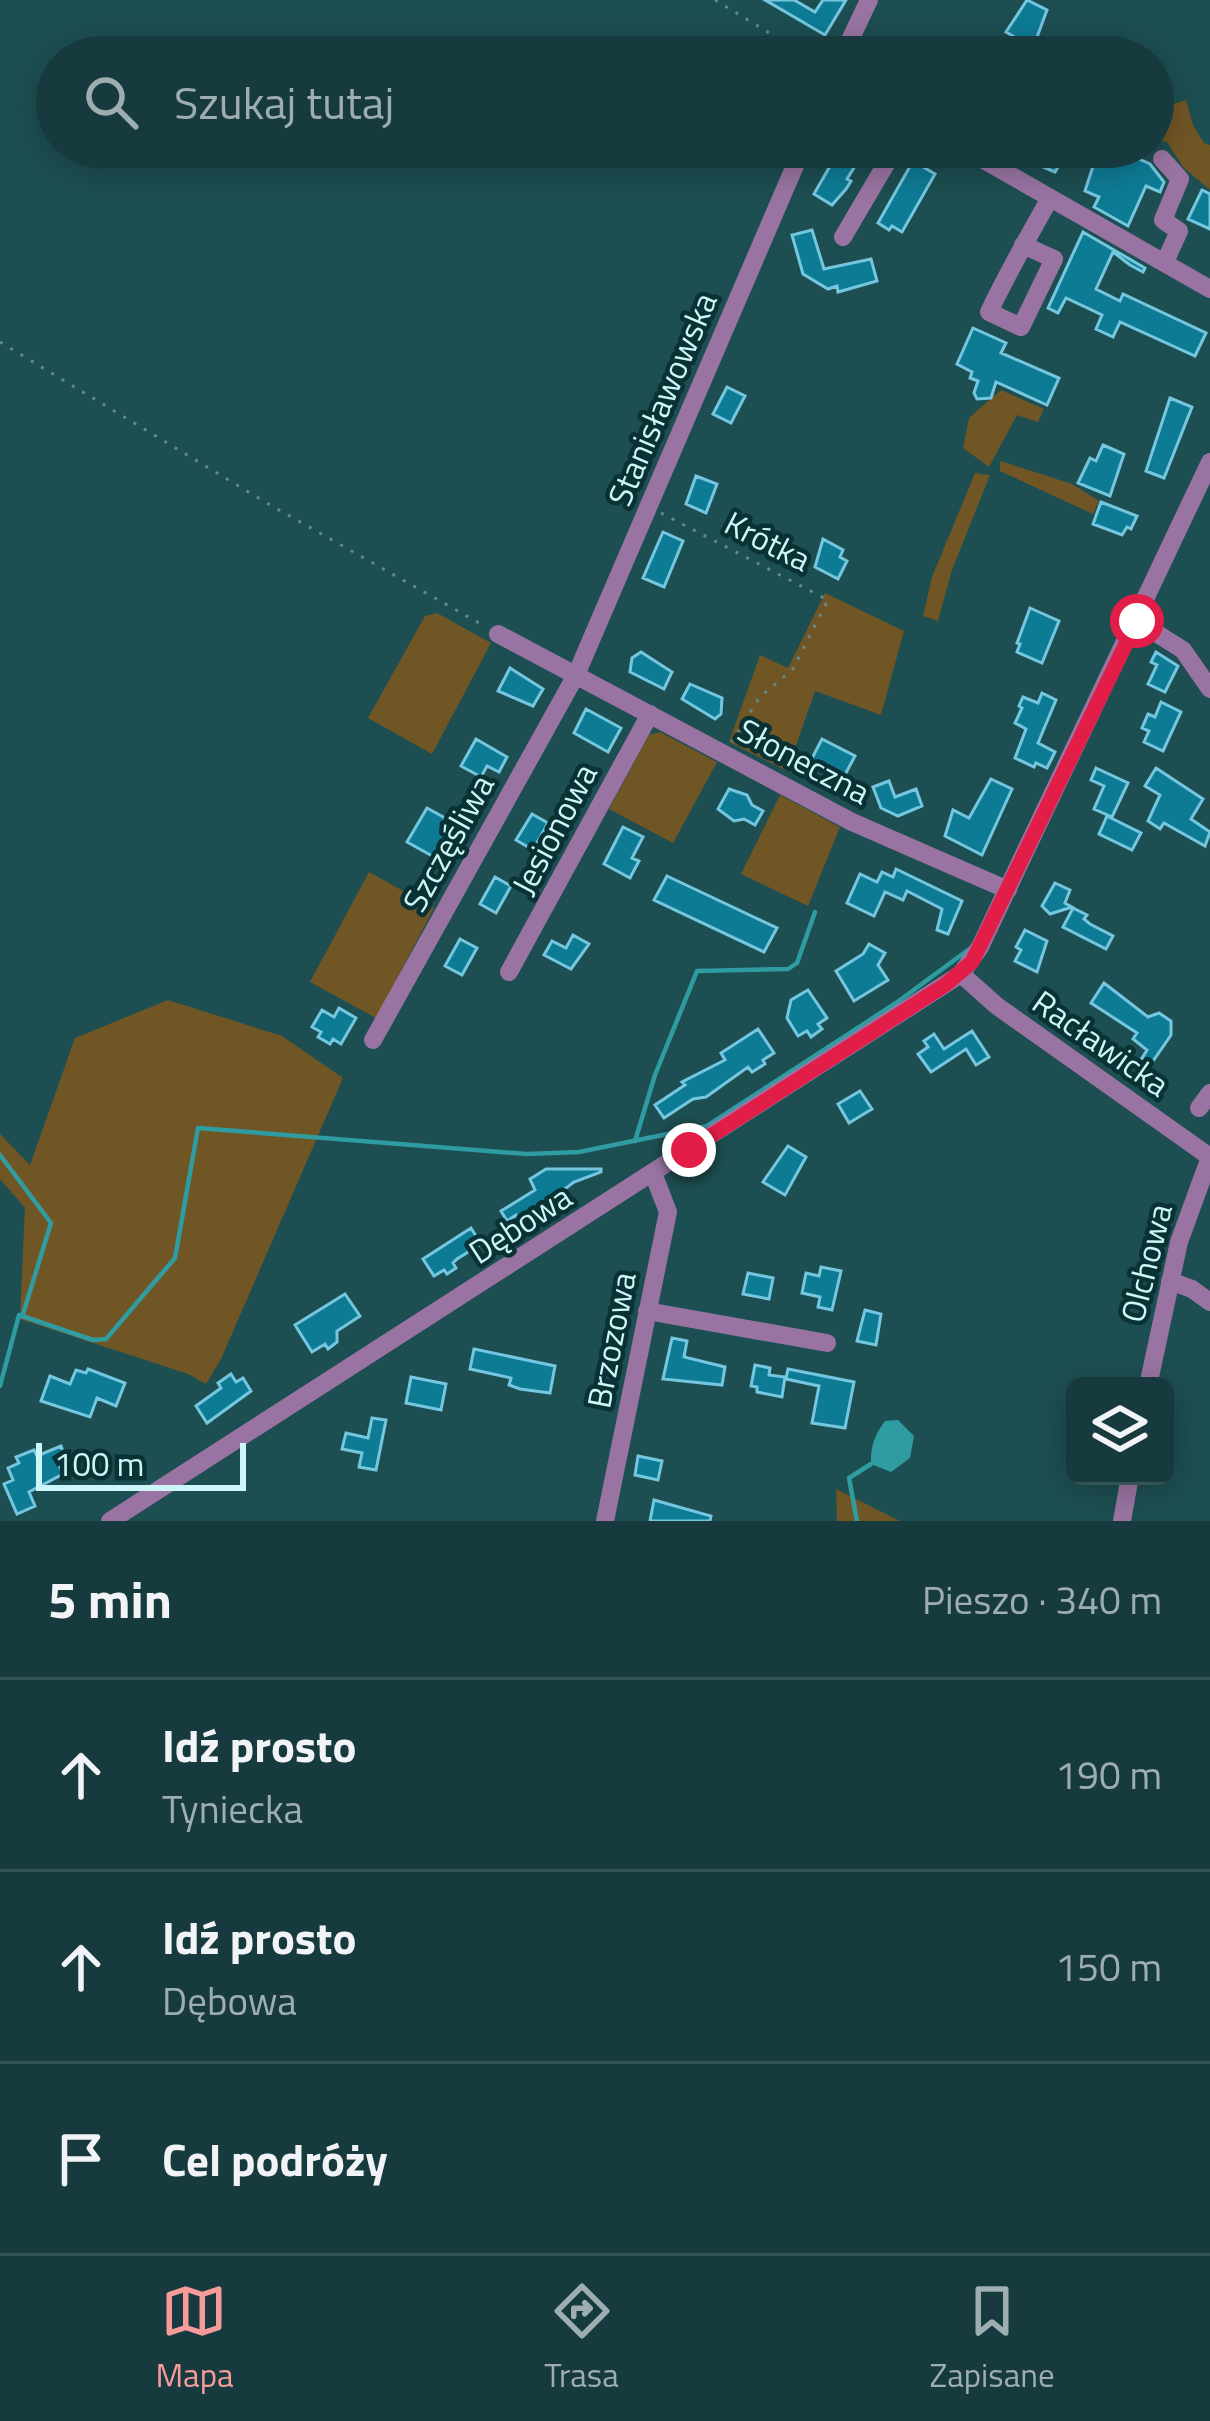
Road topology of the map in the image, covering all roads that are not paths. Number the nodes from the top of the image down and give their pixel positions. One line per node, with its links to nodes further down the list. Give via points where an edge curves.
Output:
1 (869, 0): 2 (street)
2 (852, 36)
3 (794, 168): 16 (street, Stanisławowska)
4 (884, 168): 8 (street)
5 (996, 168): 7 (street)
6 (1170, 168): 10 (street, via 1180,179 1163,220 1179,231)
7 (1049, 200): 9 (street); 10 (street)
8 (843, 237)
9 (1023, 245)
10 (1165, 262): 11 (street)
11 (1210, 289)
12 (1210, 462): 13 (street)
13 (1203, 498): 14 (street)
14 (1137, 621): 17 (street, via 1183,650); 19 (street)
15 (498, 634): 16 (street, Słoneczna)
16 (576, 675): 18 (street, Słoneczna); 22 (street, Szczęśliwa)
17 (1210, 689)
18 (650, 715): 19 (street, Słoneczna, via 852,821); 20 (street, Jesionowa)
19 (1008, 890): 21 (street)
20 (509, 972)
21 (961, 974): 23 (street, Racławicka); 24 (street, Dębowa)
22 (373, 1040)
23 (1210, 1157): 25 (street, Olchowa)
24 (653, 1173): 27 (street, Brzozowa, via 668,1212); 31 (street, Dębowa)
25 (1170, 1281): 26 (street); 29 (street, Olchowa)
26 (1210, 1302)
27 (647, 1312): 28 (street); 32 (street, Brzozowa)
28 (827, 1343)
29 (1150, 1377)
30 (1128, 1485): 33 (street)
31 (110, 1521)
32 (605, 1521)
33 (1122, 1521)

